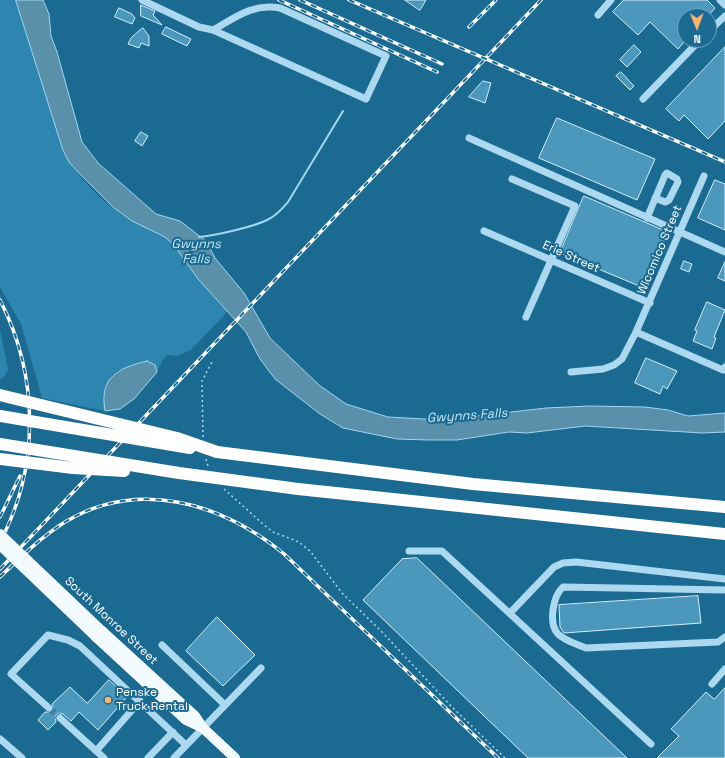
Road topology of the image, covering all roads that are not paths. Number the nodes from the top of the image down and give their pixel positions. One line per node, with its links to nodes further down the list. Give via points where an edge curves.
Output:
1 (142, 0): 8 (street, via 199,27)
2 (610, 0): 5 (street)
3 (720, 0): 4 (street)
4 (725, 5)
5 (598, 15)
6 (725, 16): 7 (street)
7 (717, 24)
8 (213, 30): 8 (street, via 366,99 386,56 280,8 266,6 250,9)
9 (692, 48): 10 (street)
10 (643, 99)
11 (469, 138): 15 (street)
12 (704, 176): 17 (street, Wicomico Street)
13 (512, 179): 19 (street, via 575,206)
14 (655, 198): 15 (street)
15 (647, 218): 17 (street)
16 (484, 231): 19 (street, Erie Street)
17 (680, 233): 18 (street); 20 (street, Wicomico Street)
18 (725, 252)
19 (551, 260): 20 (street, Erie Street); 21 (street)
20 (650, 303): 22 (street, Wicomico Street)
21 (526, 317)
22 (636, 332): 23 (street); 24 (street, Wicomico Street, via 622,359 614,365 603,369)
23 (724, 368)
24 (571, 372)
25 (0, 395): 28 (highway, bridge, via 177,438)
26 (0, 416): 28 (highway, bridge)
27 (0, 444): 30 (highway, bridge)
28 (211, 453): 31 (highway, via 473,484)
29 (0, 459): 30 (highway, bridge, via 73,468)
30 (179, 473): 33 (highway, bridge, via 298,489)
31 (725, 507)
32 (0, 534): 39 (main road, South Monroe Street, bridge)
33 (725, 534)
34 (0, 545): 39 (main road, South Monroe Street, bridge)
35 (409, 551): 38 (street, via 442,552)
36 (725, 579): 38 (street, via 576,562 563,563 554,566)
37 (725, 590): 40 (street, via 564,587 558,592 553,607 554,628 558,634 586,648 718,642)
38 (510, 613): 52 (street)
39 (99, 634): 49 (main road, South Monroe Street, via 195,716)
40 (725, 637)
41 (162, 645): 46 (street)
42 (261, 668): 46 (street)
43 (725, 669): 44 (street)
44 (712, 684)
45 (140, 701): 47 (street, via 80,646 48,635 11,674); 50 (street); 54 (street)
46 (225, 705): 49 (street)
47 (49, 708)
48 (60, 718): 54 (street)
49 (203, 728): 53 (street); 59 (main road, South Monroe Street)
50 (173, 732): 53 (street); 57 (street)
51 (0, 739): 55 (street)
52 (651, 744)
53 (186, 746): 58 (street)
54 (96, 751): 56 (street)
55 (22, 758)
56 (104, 758)
57 (148, 758)
58 (174, 758)
59 (235, 758)

